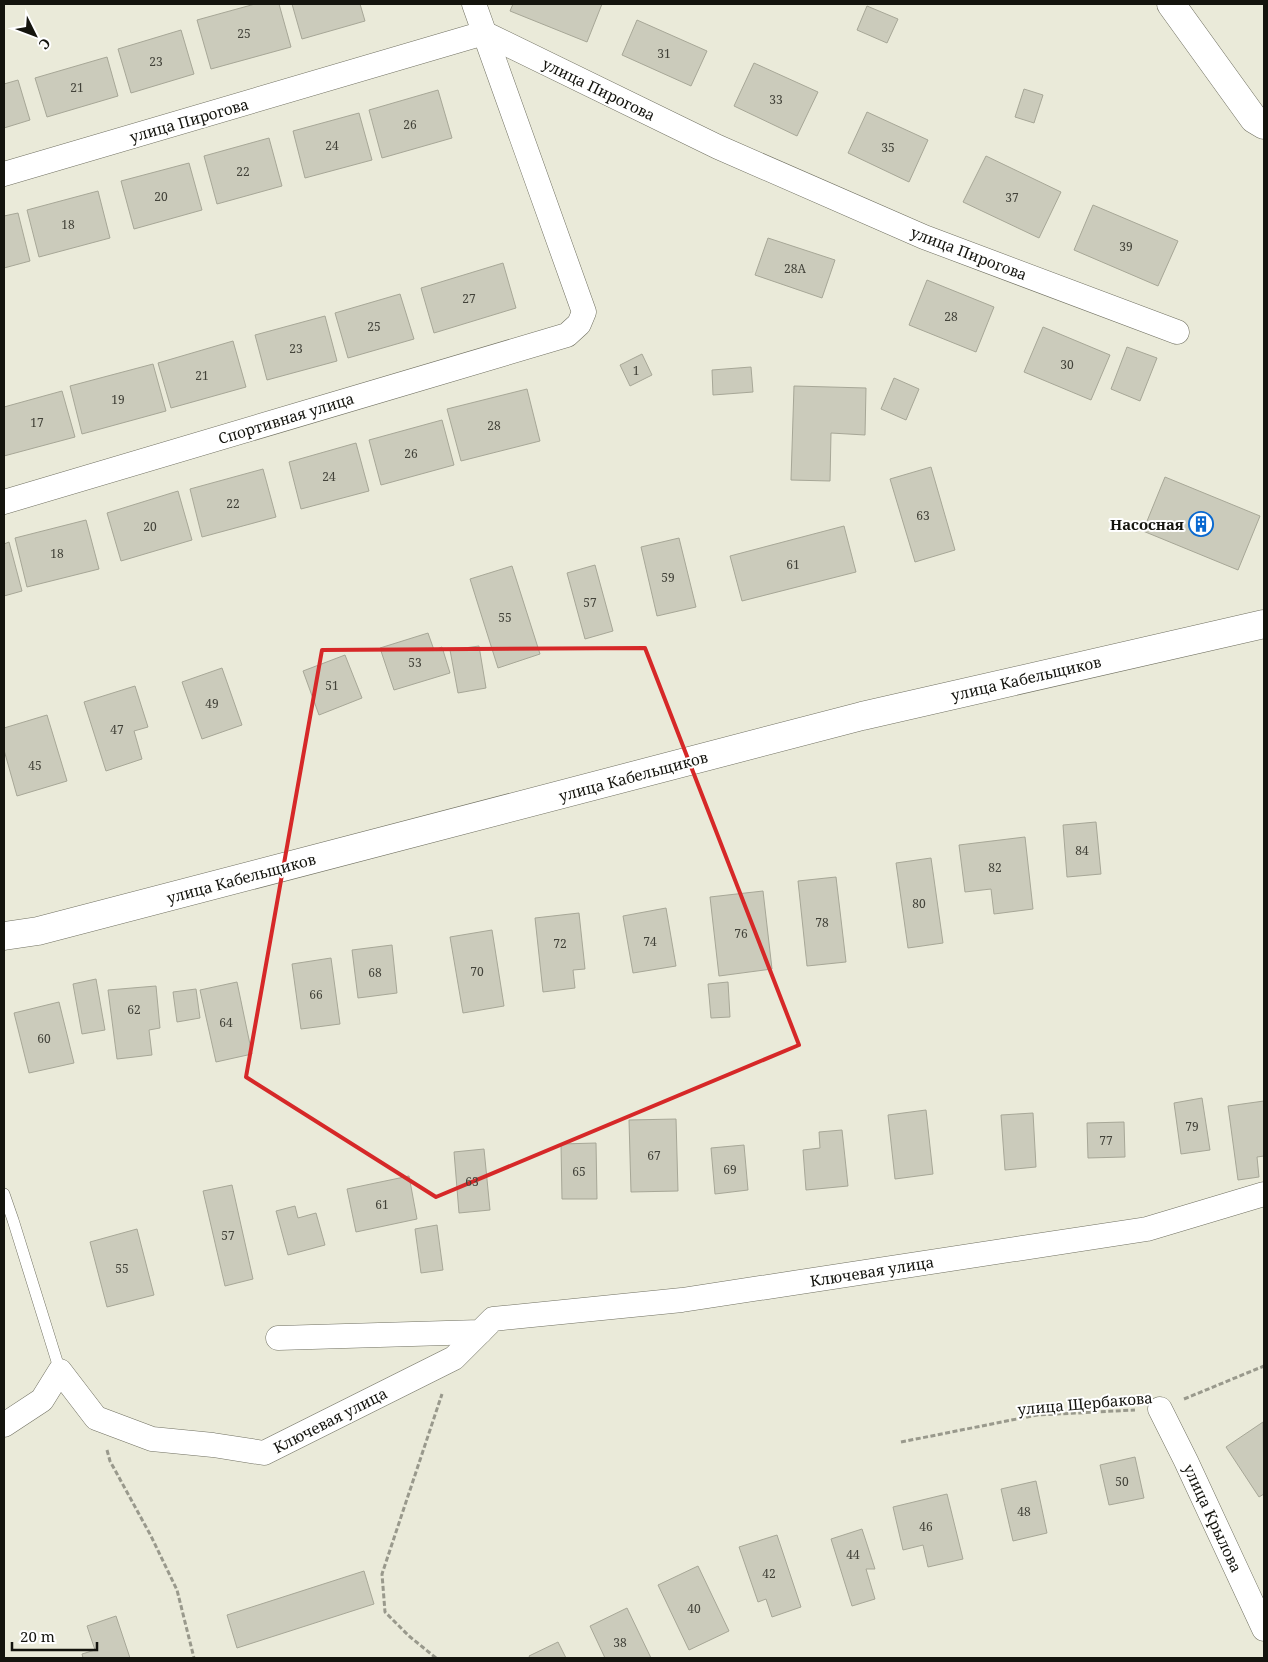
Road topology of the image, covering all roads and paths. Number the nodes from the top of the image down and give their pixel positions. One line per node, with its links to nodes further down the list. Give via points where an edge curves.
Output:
1 (474, 4): 3 (street)
2 (1171, 4): 4 (street)
3 (484, 33): 5 (street, улица Пирогова); 6 (street, улица Пирогова, via 718,147 915,233); 7 (street, Спортивная улица, via 584,312 579,324 567,335)
4 (1259, 119)
5 (4, 174)
6 (1178, 332)
7 (4, 502)
8 (1264, 624): 9 (street, улица Кабельщиков, via 862,716 38,931)
9 (4, 936)
10 (4, 1194): 16 (lane)
11 (1264, 1194): 12 (street, Ключевая улица, via 1147,1229 682,1300 493,1319)
12 (480, 1332): 13 (street); 14 (street, Ключевая улица)
13 (278, 1338)
14 (454, 1358): 18 (street, Ключевая улица, via 264,1453 152,1440); 23 (path, via 382,1574 385,1612)
15 (1264, 1366): 17 (path, улица Щербакова)
16 (60, 1371): 18 (street); 19 (street, via 42,1400)
17 (1160, 1408): 20 (path, улица Щербакова, via 1037,1415); 21 (street, улица Крылова)
18 (96, 1418): 22 (path, via 110,1461 177,1590)
19 (4, 1425)
20 (901, 1442)
21 (1264, 1629)
22 (194, 1658)
23 (436, 1658)

